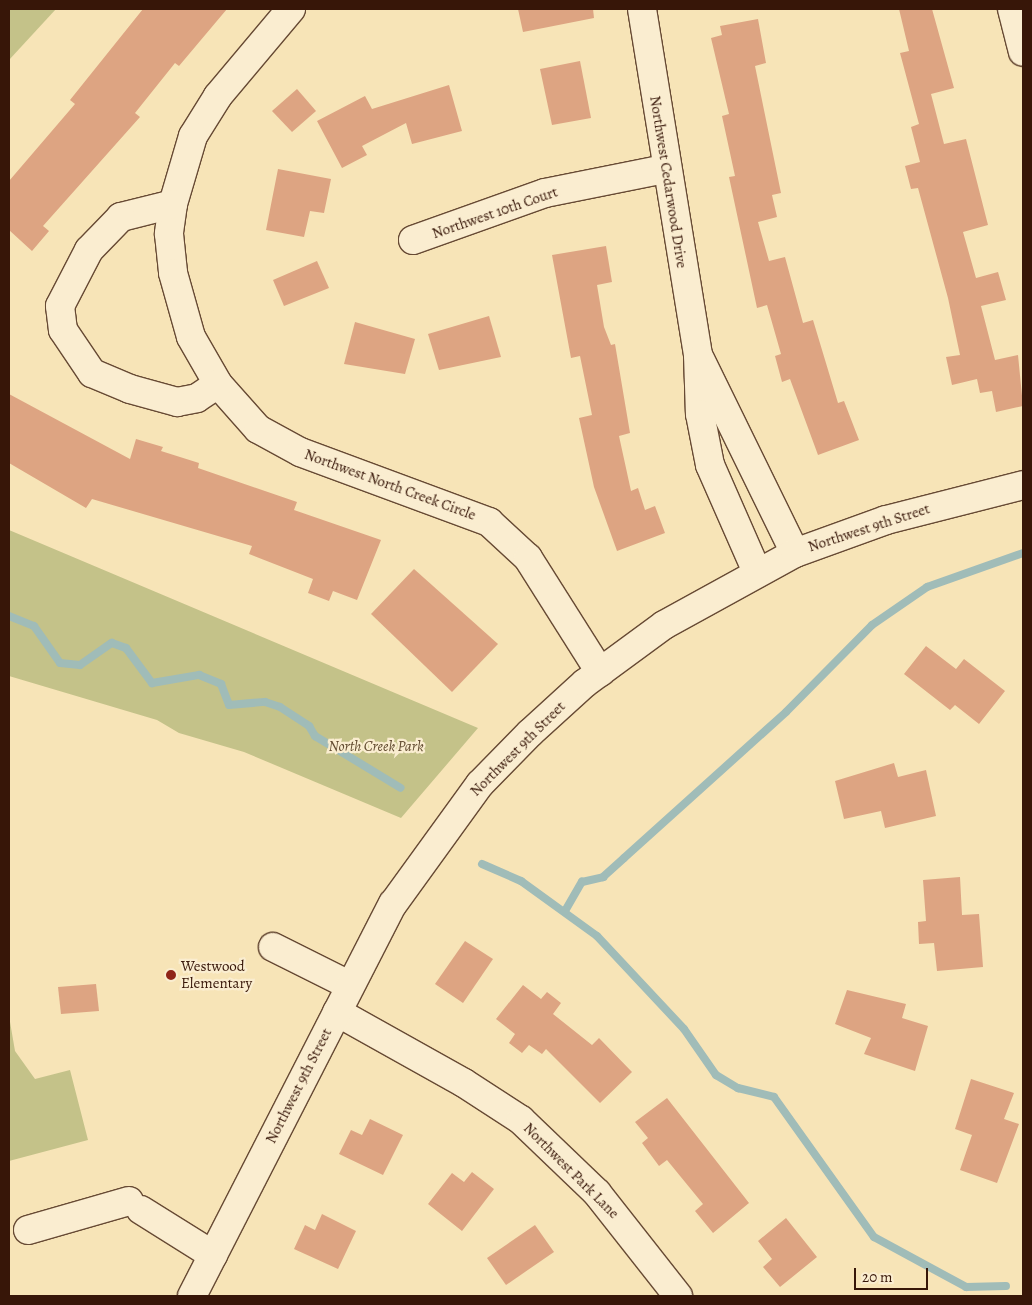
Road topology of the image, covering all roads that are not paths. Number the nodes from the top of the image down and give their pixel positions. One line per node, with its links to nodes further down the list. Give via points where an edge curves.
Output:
1 (291, 9): 6 (street, Northwest North Creek Circle, via 213,104 193,136)
2 (642, 9): 5 (street, Northwest Cedarwood Drive)
3 (1012, 9): 4 (street)
4 (1023, 52)
5 (666, 169): 7 (street, Northwest 10th Court, via 545,193); 8 (street, Northwest Cedarwood Drive)
6 (172, 204): 9 (street, Northwest North Creek Circle, via 171,253 182,313); 9 (street, via 122,218 89,250 60,306 63,330 92,373 130,389 177,402 196,398)
7 (413, 240)
8 (698, 355): 11 (street, Northwest Cedarwood Drive); 12 (street, Northwest Cedarwood Drive, via 700,414 710,465)
9 (218, 384): 13 (street, Northwest North Creek Circle, via 258,429 300,452 489,522 528,558)
10 (1023, 485): 11 (street, Northwest 9th Street, via 886,520)
11 (795, 553): 12 (street, Northwest 9th Street)
12 (757, 572): 13 (street, Northwest 9th Street, via 664,624)
13 (600, 672): 15 (street, Northwest 9th Street, via 530,733 480,784 393,904)
14 (273, 947): 15 (street)
15 (349, 986): 16 (street, Northwest 9th Street)
16 (337, 1012): 18 (street, Northwest 9th Street); 20 (street, Northwest Park Lane, via 464,1083 521,1120 597,1193)
17 (28, 1230): 18 (street, via 135,1205)
18 (213, 1255): 19 (street, Northwest 9th Street)
19 (192, 1296)
20 (678, 1296)

